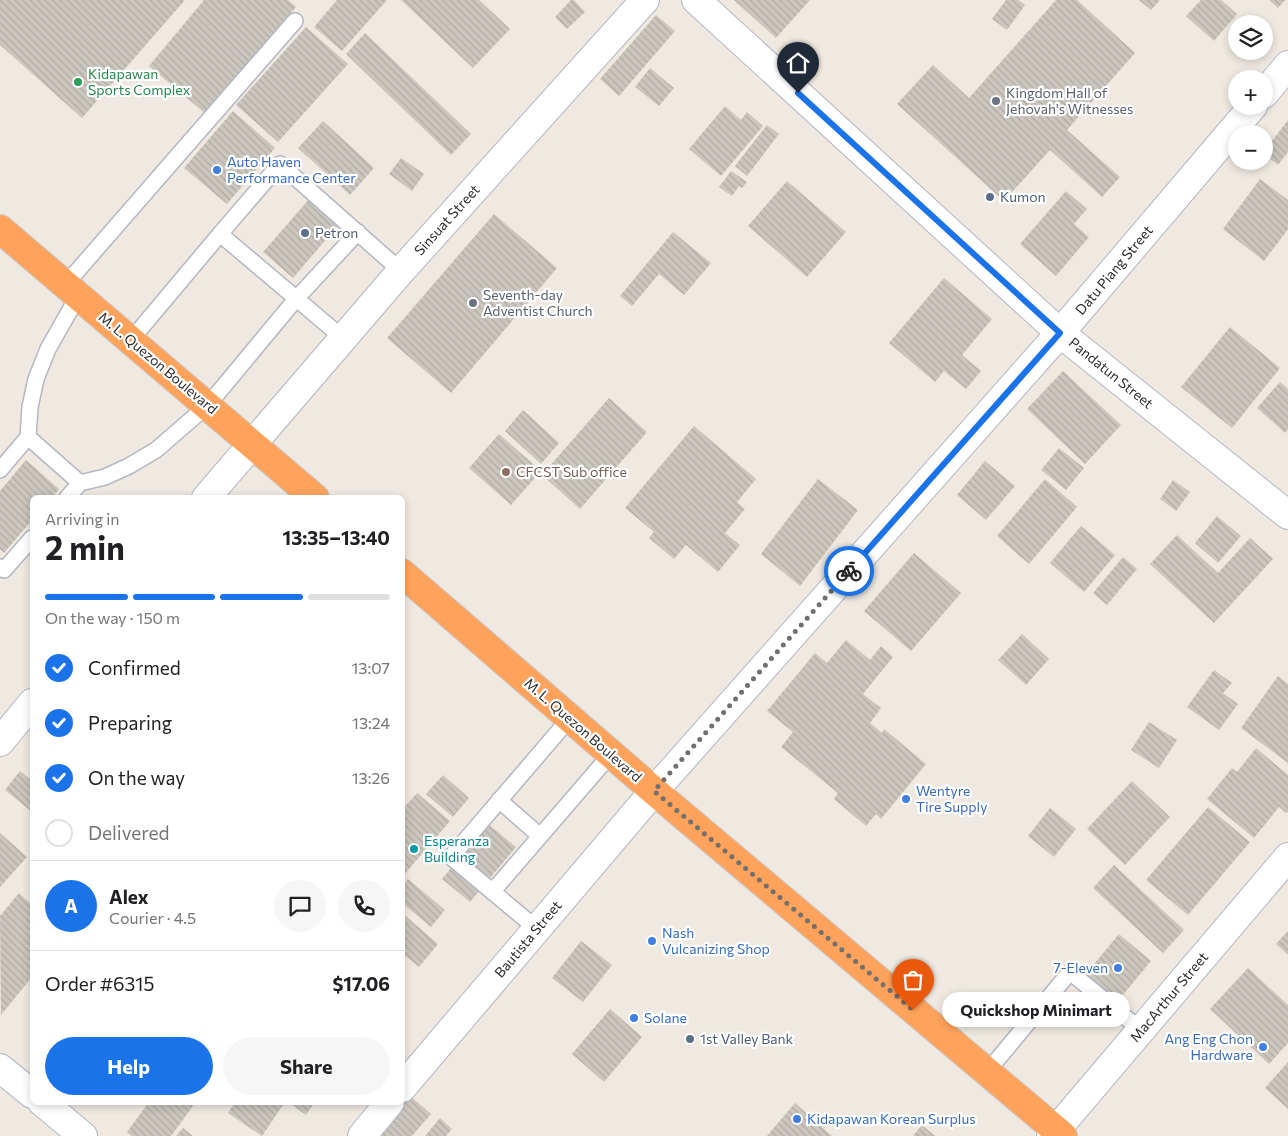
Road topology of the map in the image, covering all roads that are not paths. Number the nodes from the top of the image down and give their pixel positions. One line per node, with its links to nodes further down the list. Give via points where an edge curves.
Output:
1 (645, 0): 10 (street, Sinsuat Street)
2 (696, 0): 13 (street, Pandatun Street)
3 (295, 21): 11 (lane)
4 (1288, 65): 5 (street)
5 (1273, 83)
6 (1245, 115): 13 (street, Datu Piang Street)
7 (0, 229): 11 (highway, M. L. Quezon Boulevard)
8 (358, 232): 9 (lane, via 280,164); 10 (lane); 12 (lane)
9 (220, 234): 12 (lane); 15 (lane)
10 (401, 270): 14 (street, Sinsuat Street)
11 (72, 290): 15 (highway, M. L. Quezon Boulevard); 17 (lane, via 36,379)
12 (296, 299): 14 (lane); 16 (lane)
13 (1060, 333): 24 (street, Pandatun Street); 32 (street, Datu Piang Street)
14 (344, 339): 18 (street, Sinsuat Street)
15 (131, 340): 16 (highway, M. L. Quezon Boulevard)
16 (208, 405): 18 (highway, M. L. Quezon Boulevard); 20 (lane, via 156,450 104,477)
17 (28, 437): 19 (lane); 20 (lane)
18 (252, 442): 22 (street, Sinsuat Street); 23 (highway, M. L. Quezon Boulevard)
19 (0, 470)
20 (80, 483): 21 (lane)
21 (70, 495)
22 (208, 495)
23 (312, 495)
24 (1288, 515)
25 (30, 540): 26 (lane, via 4,570)
26 (0, 567)
27 (405, 576): 29 (highway, M. L. Quezon Boulevard)
28 (30, 705): 30 (street)
29 (570, 718): 31 (highway, M. L. Quezon Boulevard); 33 (lane)
30 (0, 742)
31 (611, 754): 32 (highway, M. L. Quezon Boulevard); 34 (lane)
32 (654, 791): 37 (street, Bautista Street); 40 (highway, M. L. Quezon Boulevard)
33 (499, 800): 34 (lane); 36 (lane, via 451,857)
34 (540, 836): 36 (lane)
35 (1288, 858): 38 (street, MacArthur Street)
36 (492, 892): 37 (lane)
37 (537, 929): 41 (street, Bautista Street)
38 (1141, 1030): 40 (lane, via 1070,972); 45 (street, MacArthur Street)
39 (0, 1068): 42 (street)
40 (987, 1072): 45 (highway, M. L. Quezon Boulevard)
41 (405, 1084)
42 (30, 1092)
43 (46, 1105): 46 (street)
44 (388, 1105): 47 (street)
45 (1056, 1134)
46 (83, 1136)
47 (362, 1136)

